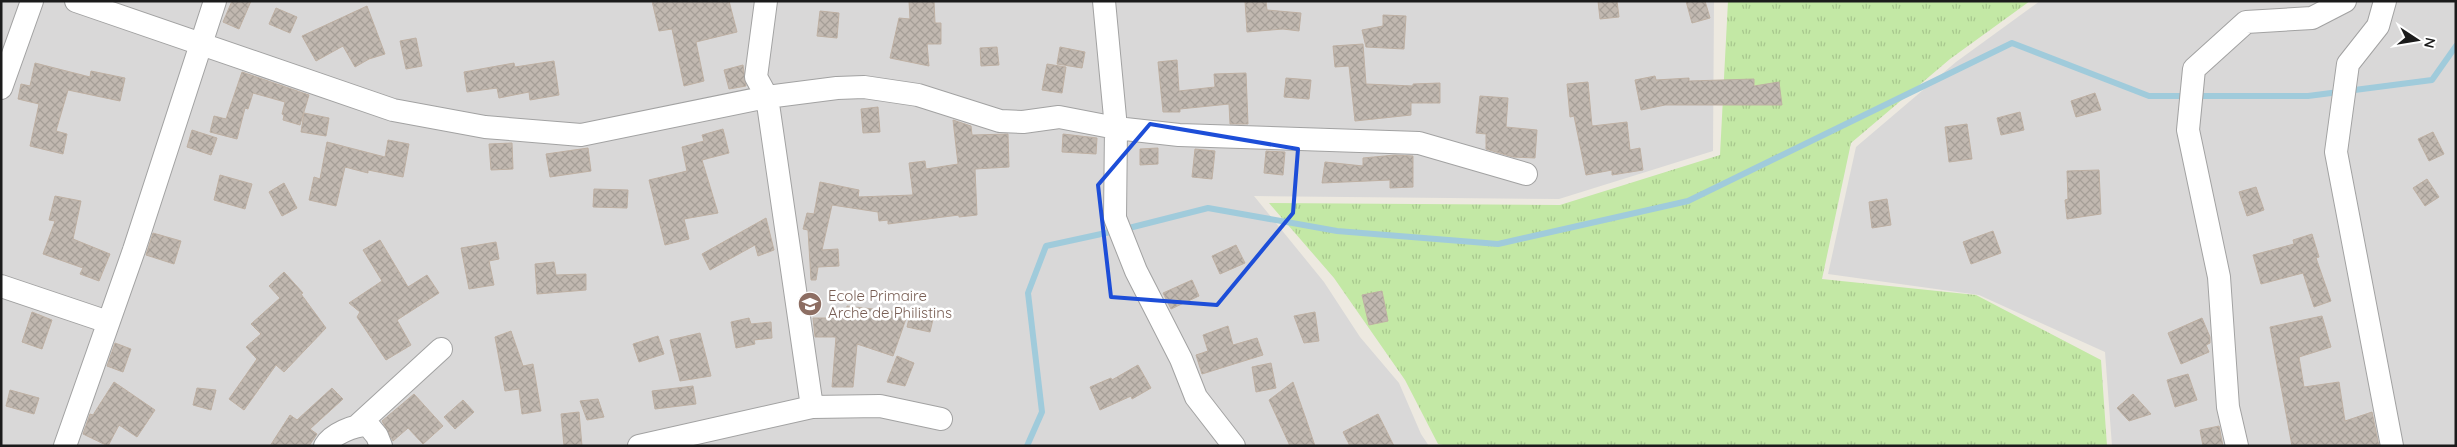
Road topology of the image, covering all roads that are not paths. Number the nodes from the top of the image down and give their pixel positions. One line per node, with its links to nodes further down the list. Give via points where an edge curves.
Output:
1 (32, 1): 9 (street)
2 (76, 1): 8 (street)
3 (215, 1): 8 (street)
4 (766, 1): 10 (street, via 756,77)
5 (1104, 1): 11 (street)
6 (2344, 1): 24 (street, via 2312,18 2246,22 2194,69 2188,130 2219,278 2228,407)
7 (2385, 1): 25 (street, via 2378,26 2348,64 2336,152)
8 (201, 44): 10 (street, via 393,110 485,127 581,135); 14 (street)
9 (1, 88)
10 (767, 97): 11 (street, via 864,87 918,95 1000,121 1023,122 1059,117); 16 (street)
11 (1116, 128): 12 (street, via 1179,135 1418,143); 23 (street, via 1115,218 1125,246 1181,359 1196,397)
12 (1526, 174)
13 (1, 286): 14 (street)
14 (108, 322): 19 (street)
15 (441, 349): 18 (street)
16 (812, 407): 17 (street, via 880,406); 22 (street)
17 (941, 419)
18 (358, 425): 20 (street, via 328,440); 21 (street, via 368,426)
19 (65, 446)
20 (325, 446)
21 (381, 446)
22 (639, 446)
23 (1234, 446)
24 (2237, 446)
25 (2392, 446)

